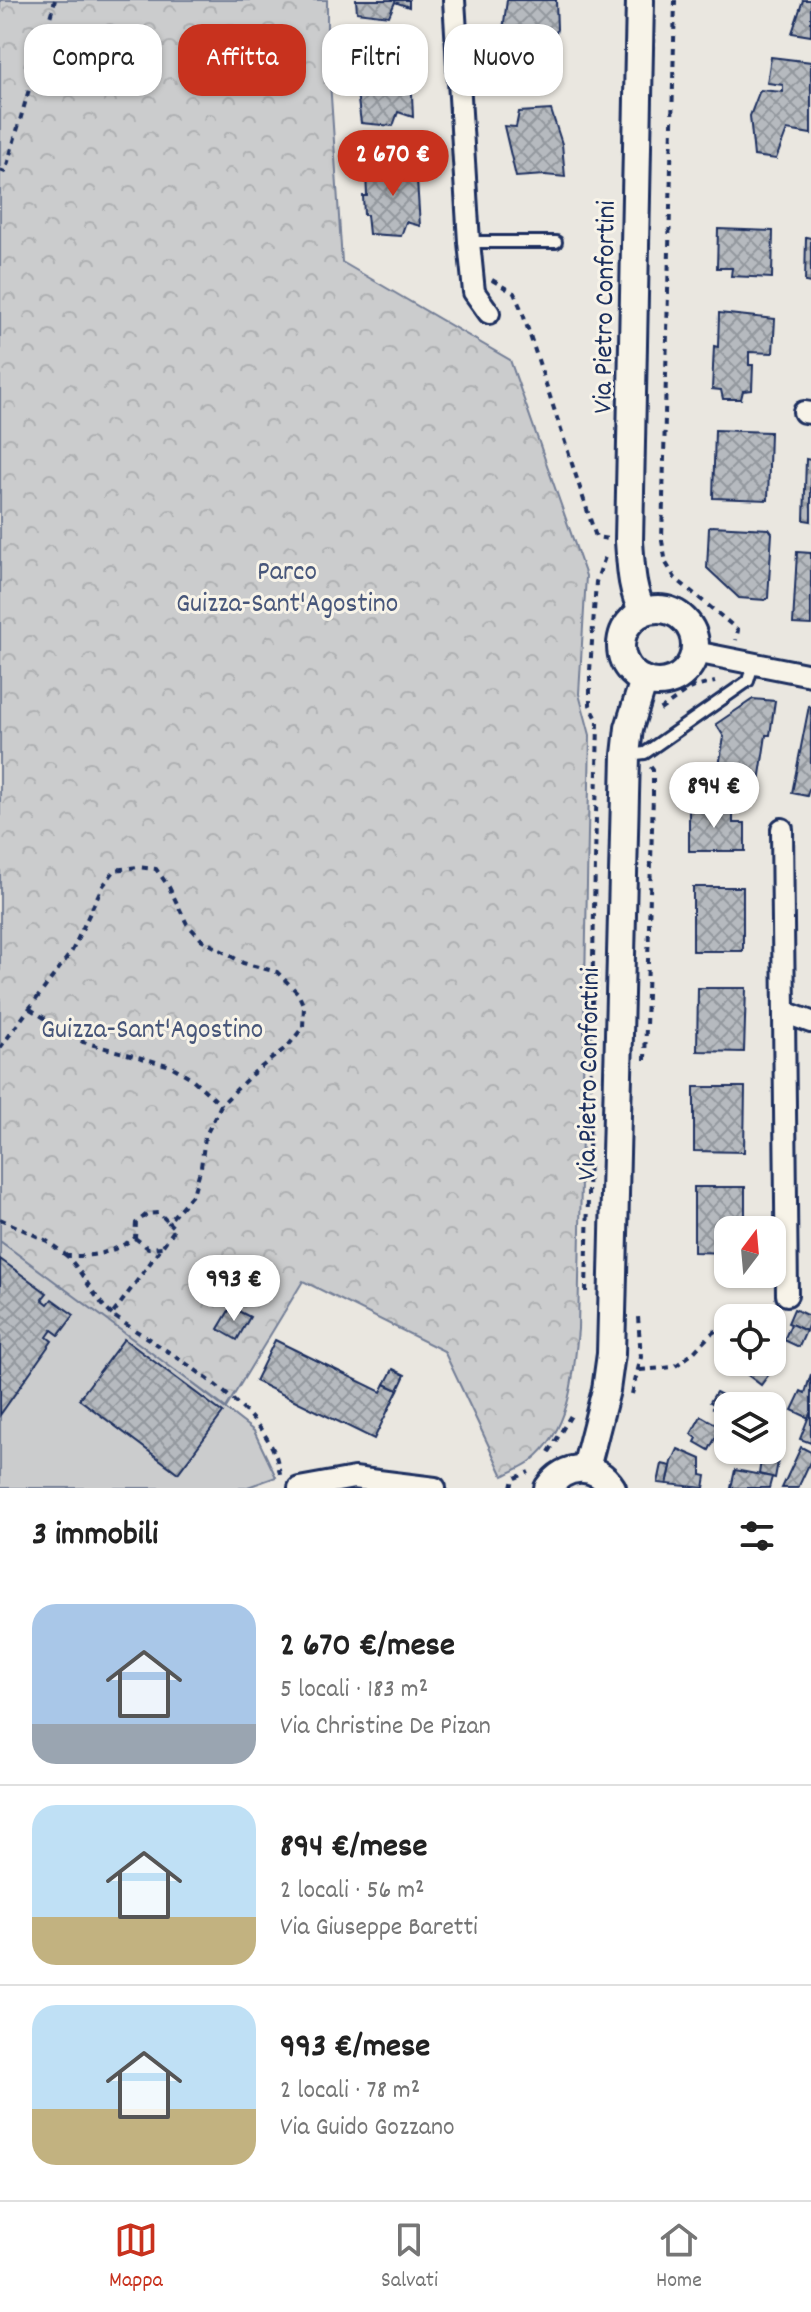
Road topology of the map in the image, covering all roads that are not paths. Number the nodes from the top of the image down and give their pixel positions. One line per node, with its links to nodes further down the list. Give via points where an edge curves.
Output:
1 (454, 0): 3 (street)
2 (640, 0): 6 (main road, Via Pietro Confortini, via 629,541 635,597)
3 (476, 242): 4 (lane); 5 (street, via 474,292)
4 (556, 242)
5 (489, 313)
6 (643, 612): 7 (main road, via 676,614 692,630); 10 (main road, via 627,626 621,646 627,667)
7 (695, 652): 8 (street); 10 (main road, via 682,675 657,683)
8 (753, 664): 9 (street); 11 (lane, via 748,681 645,753)
9 (811, 675)
10 (644, 680): 11 (main road, Via Pietro Confortini)
11 (626, 755): 16 (main road, Via Pietro Confortini, via 613,1321 606,1390)
12 (782, 829): 13 (street)
13 (784, 1012): 14 (street); 15 (street)
14 (811, 1022)
15 (787, 1295)
16 (586, 1468): 17 (main road); 20 (main road)
17 (541, 1478)
18 (299, 1488): 19 (street, via 354,1478)
19 (429, 1488)
20 (612, 1488)

